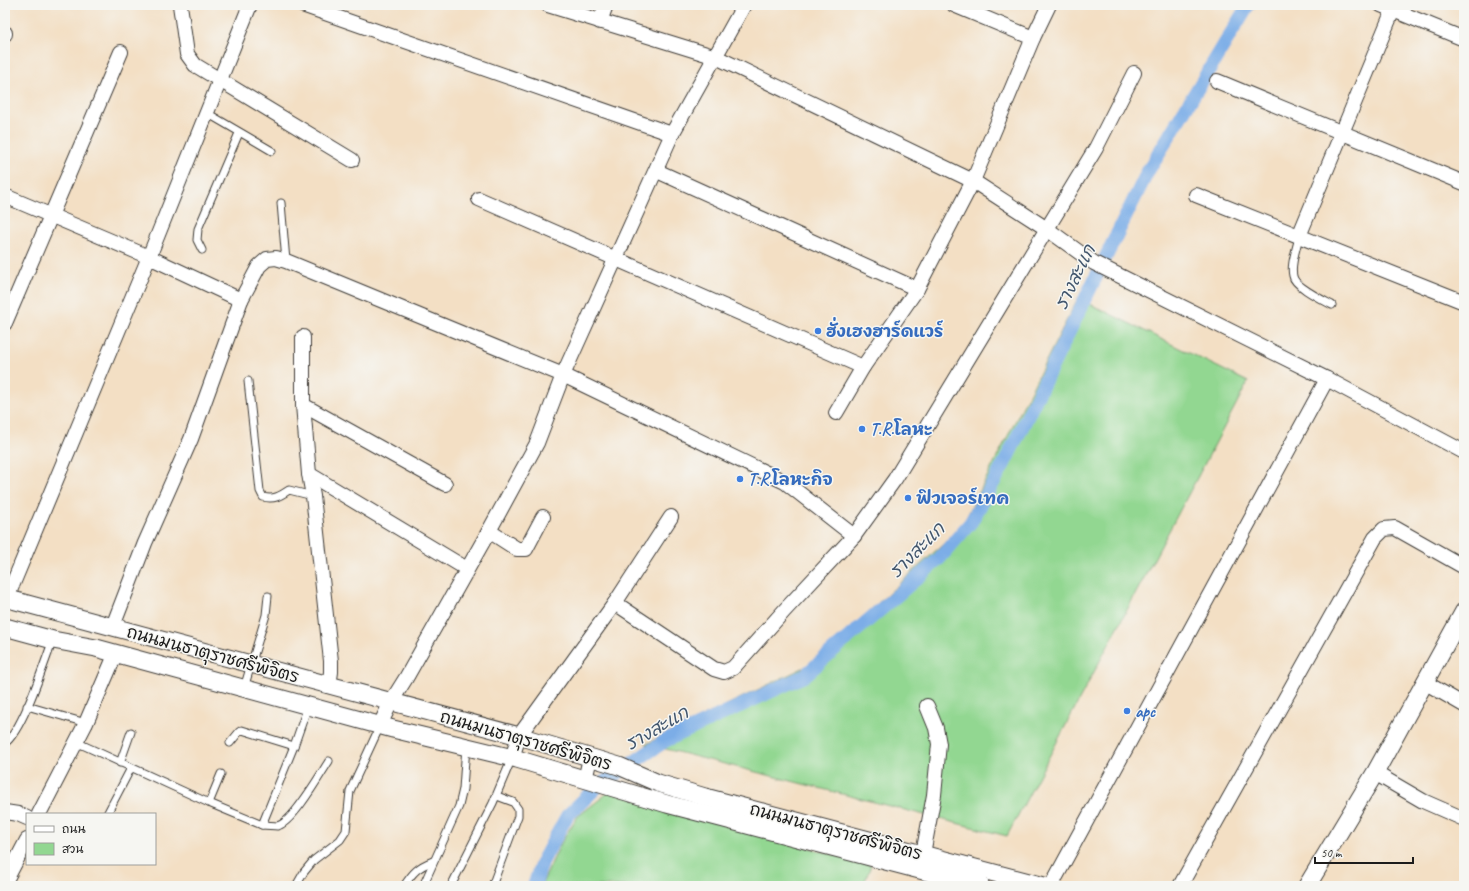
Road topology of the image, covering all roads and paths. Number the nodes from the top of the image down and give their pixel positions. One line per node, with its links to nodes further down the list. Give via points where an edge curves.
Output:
1 (180, 5): 16 (street, via 187,54 195,65)
2 (250, 5): 16 (street)
3 (302, 5): 20 (street)
4 (548, 5): 10 (street)
5 (606, 5): 10 (street)
6 (744, 5): 14 (street)
7 (954, 5): 11 (street)
8 (1049, 5): 11 (street)
9 (1387, 8): 12 (street); 21 (street)
10 (600, 22): 14 (street)
11 (1033, 38): 25 (street)
12 (1464, 39)
13 (121, 52): 31 (street)
14 (716, 57): 20 (street); 25 (street)
15 (1134, 73): 32 (street, via 1096,148)
16 (220, 80): 18 (street); 23 (street)
17 (1217, 81): 21 (street)
18 (207, 113): 19 (lane); 35 (street)
19 (239, 133): 22 (lane); 34 (lane, via 198,229 197,240)
20 (672, 134): 24 (street)
21 (1342, 134): 26 (street); 33 (street)
22 (272, 151)
23 (352, 160)
24 (657, 171): 36 (street); 38 (street)
25 (973, 181): 32 (street); 38 (street)
26 (1464, 183)
27 (1196, 195): 33 (street)
28 (5, 196): 31 (street)
29 (478, 199): 36 (street)
30 (281, 203): 37 (lane)
31 (52, 215): 35 (street); 42 (street)
32 (1047, 229): 46 (street, via 1094,263); 57 (street, via 895,479)
33 (1299, 236): 40 (street); 41 (lane, via 1292,269 1293,278 1297,284)
34 (202, 250)
35 (149, 257): 39 (street); 61 (street)
36 (615, 258): 44 (street); 45 (street)
37 (286, 261): 39 (street, via 267,259 258,266); 45 (street)
38 (917, 289): 44 (street)
39 (242, 300): 64 (street, via 191,439 145,542)
40 (1464, 302)
41 (1332, 305)
42 (5, 323)
43 (303, 337): 48 (street)
44 (863, 368): 49 (street)
45 (563, 375): 56 (street, via 537,443); 57 (street, via 785,482)
46 (1327, 379): 50 (street); 116 (street)
47 (248, 381): 53 (lane, via 260,491 263,497 278,497 289,490)
48 (302, 405): 51 (street); 52 (street)
49 (836, 413)
50 (1464, 452)
51 (309, 474): 53 (street); 59 (street)
52 (446, 484)
53 (313, 496): 70 (street, via 331,661)
54 (671, 516): 62 (street)
55 (543, 517): 56 (street, via 526,549 517,549)
56 (489, 531): 59 (street)
57 (854, 536): 62 (street, via 733,668 724,672 714,669)
58 (1464, 567): 117 (street, via 1395,528 1384,529 1375,538)
59 (467, 568): 72 (street)
60 (268, 596): 68 (lane, via 266,616)
61 (6, 598): 64 (street, ถนนมนธาตุราชศรีพิจิตร)
62 (615, 602): 80 (street)
63 (1464, 611): 69 (street)
64 (113, 626): 68 (street, ถนนมนธาตุราชศรีพิจิตร)
65 (5, 627): 66 (street, ถนนมนธาตุราชศรีพิจิตร)
66 (53, 640): 67 (street, ถนนมนธาตุราชศรีพิจิตร); 74 (lane)
67 (116, 654): 71 (street, ถนนมนธาตุราชศรีพิจิตร); 77 (street)
68 (250, 664): 70 (street, ถนนมนธาตุราชศรีพิจิตร); 71 (lane)
69 (1426, 683): 73 (street); 91 (street)
70 (329, 686): 72 (street, ถนนมนธาตุราชศรีพิจิตร)
71 (244, 688): 75 (street, ถนนมนธาตุราชศรีพิจิตร)
72 (391, 702): 78 (street); 80 (street, ถนนมนธาตุราชศรีพิจิตร)
73 (1464, 705)
74 (27, 706): 77 (lane); 82 (lane, via 14,732)
75 (308, 706): 78 (street, ถนนมนธาตุราชศรีพิจิตร); 84 (lane)
76 (927, 706): 105 (street, via 939,744 934,795)
77 (86, 723): 81 (street)
78 (380, 725): 85 (street, ถนนมนธาตุราชศรีพิจิตร); 109 (lane, via 350,791 346,831 340,840 314,860)
79 (131, 732): 89 (lane)
80 (519, 736): 86 (street); 87 (street, ถนนมนธาตุราชศรีพิจิตร)
81 (76, 742): 89 (lane); 99 (street)
82 (5, 743)
83 (230, 743): 84 (lane, via 242,730)
84 (294, 746): 103 (lane)
85 (466, 746): 86 (street, ถนนมนธาตุราชศรีพิจิตร); 106 (lane, via 463,789 459,806)
86 (512, 758): 93 (street, ถนนมนธาตุราชศรีพิจิตร); 95 (lane)
87 (590, 758): 93 (street); 94 (street, ถนนมนธาตุราชศรีพิจิตร, via 619,766)
88 (329, 761): 103 (lane, via 297,810 286,821 278,826)
89 (120, 763): 90 (lane)
90 (131, 768): 96 (lane); 100 (lane)
91 (1375, 772): 102 (street, via 1423,801); 118 (street)
92 (221, 774): 96 (lane)
93 (592, 782): 97 (street, ถนนมนธาตุราชศรีพิจิตร)
94 (665, 785): 97 (street); 105 (street, ถนนมนธาตุราชศรีพิจิตร)
95 (496, 796): 112 (lane); 113 (lane, via 513,802 518,809 518,816)
96 (209, 803): 103 (lane)
97 (667, 804): 108 (street, ถนนมนธาตุราชศรีพิจิตร)
98 (5, 812): 101 (street)
99 (40, 813)
100 (108, 813)
101 (26, 818)
102 (1464, 819)
103 (262, 824)
104 (26, 842): 107 (street)
105 (923, 854): 115 (street, ถนนมนธาตุราชศรีพิจิตร)
106 (433, 861): 110 (lane, via 419,867); 111 (lane)
107 (5, 882)
108 (960, 883): 114 (street, ถนนมนธาตุราชศรีพิจิตร)
109 (296, 886)
110 (404, 886)
111 (423, 886)
112 (452, 886)
113 (492, 886)
114 (981, 886)
115 (1044, 886)
116 (1051, 886)
117 (1180, 886)
118 (1307, 886)

